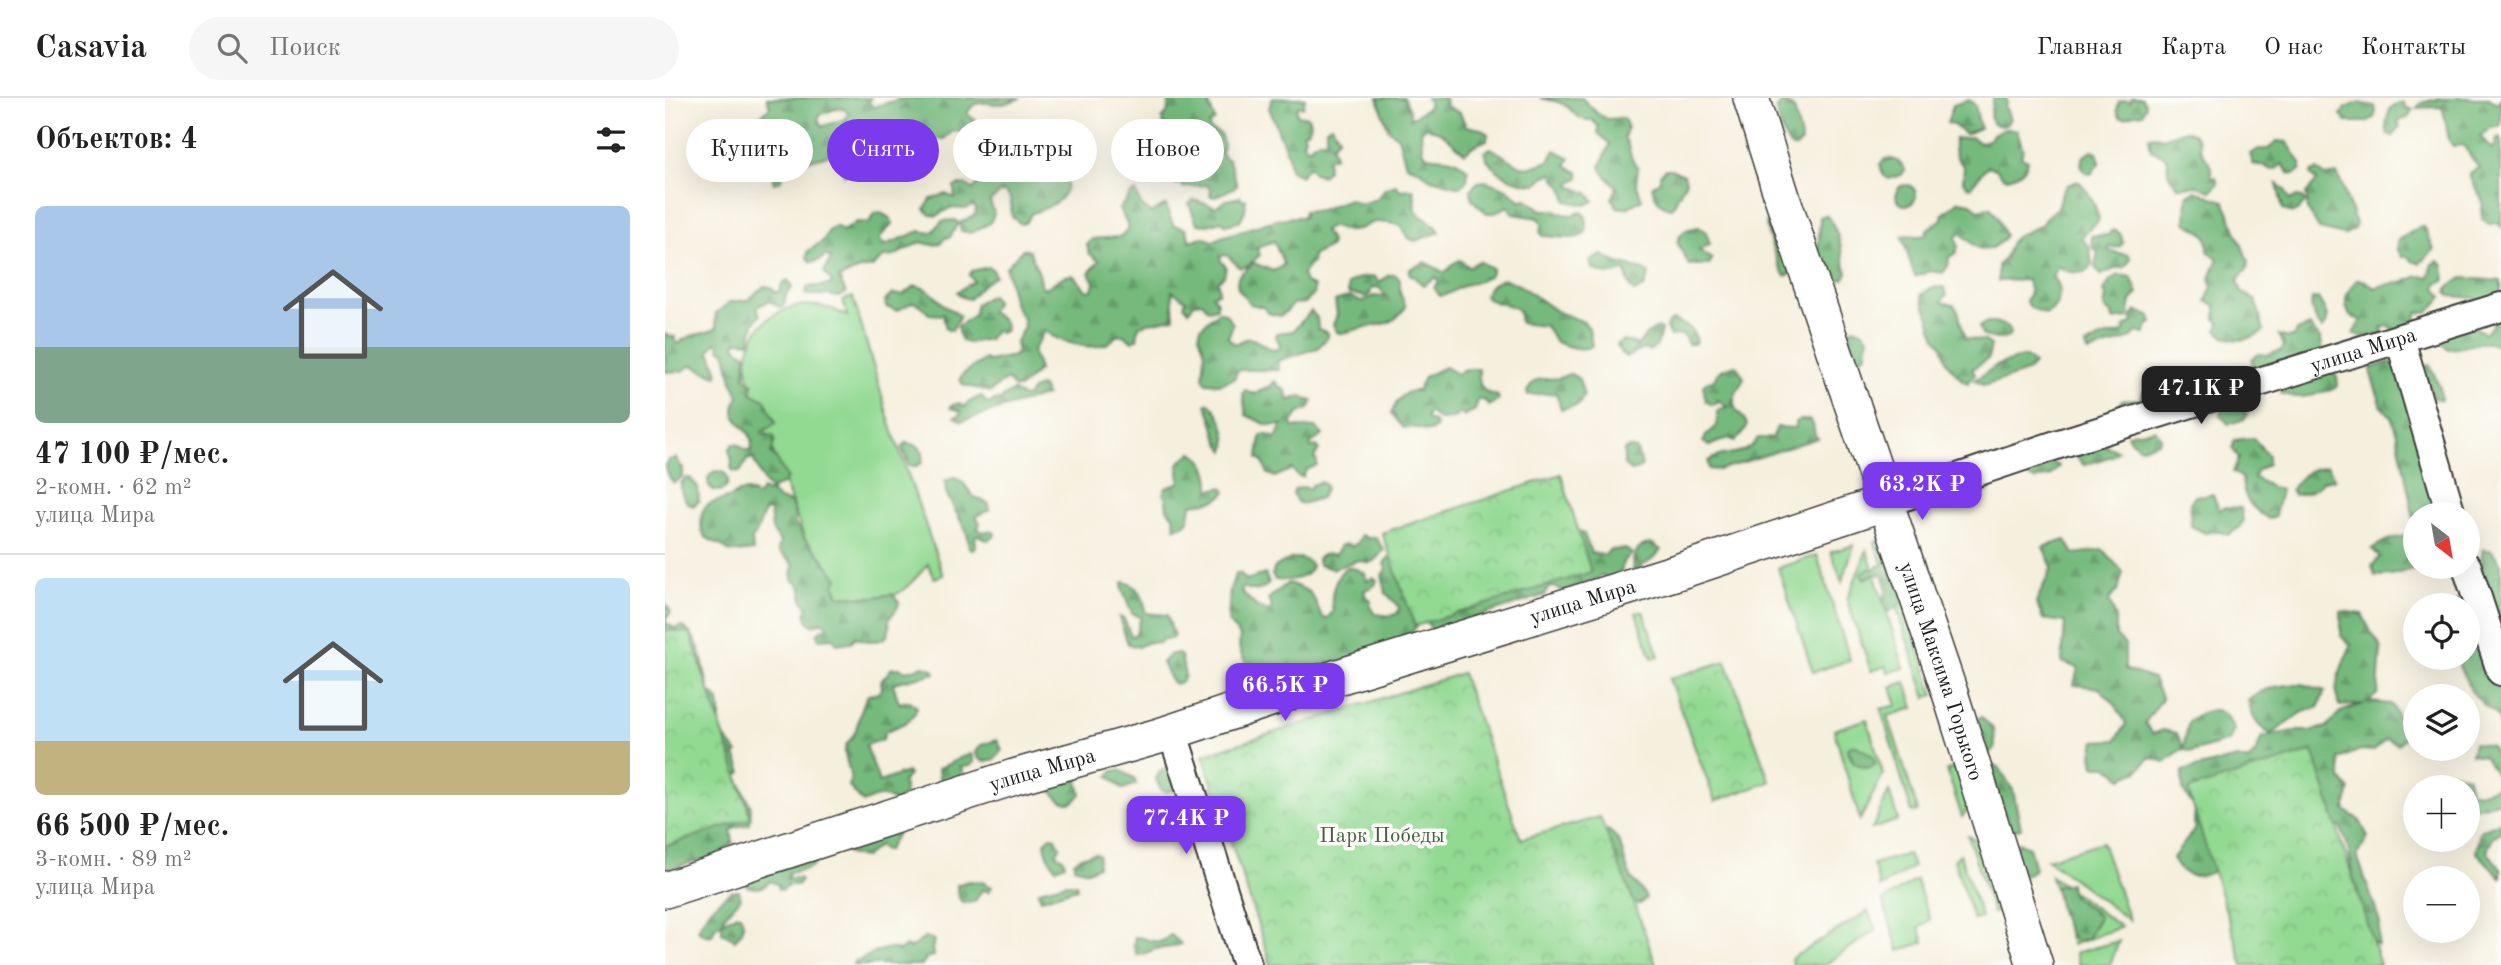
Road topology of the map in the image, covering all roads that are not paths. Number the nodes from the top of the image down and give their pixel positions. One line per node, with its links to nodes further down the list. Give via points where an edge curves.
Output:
1 (1751, 98): 4 (main road, улица Максима Горького)
2 (2501, 307): 3 (street, улица Мира)
3 (2400, 339): 4 (street, улица Мира); 5 (street)
4 (1887, 502): 8 (main road, улица Мира); 11 (main road, улица Максима Горького)
5 (2448, 502)
6 (2471, 579): 7 (street)
7 (2501, 671)
8 (1172, 731): 9 (main road, улица Мира); 10 (street)
9 (665, 890)
10 (1247, 965)
11 (2035, 965)

